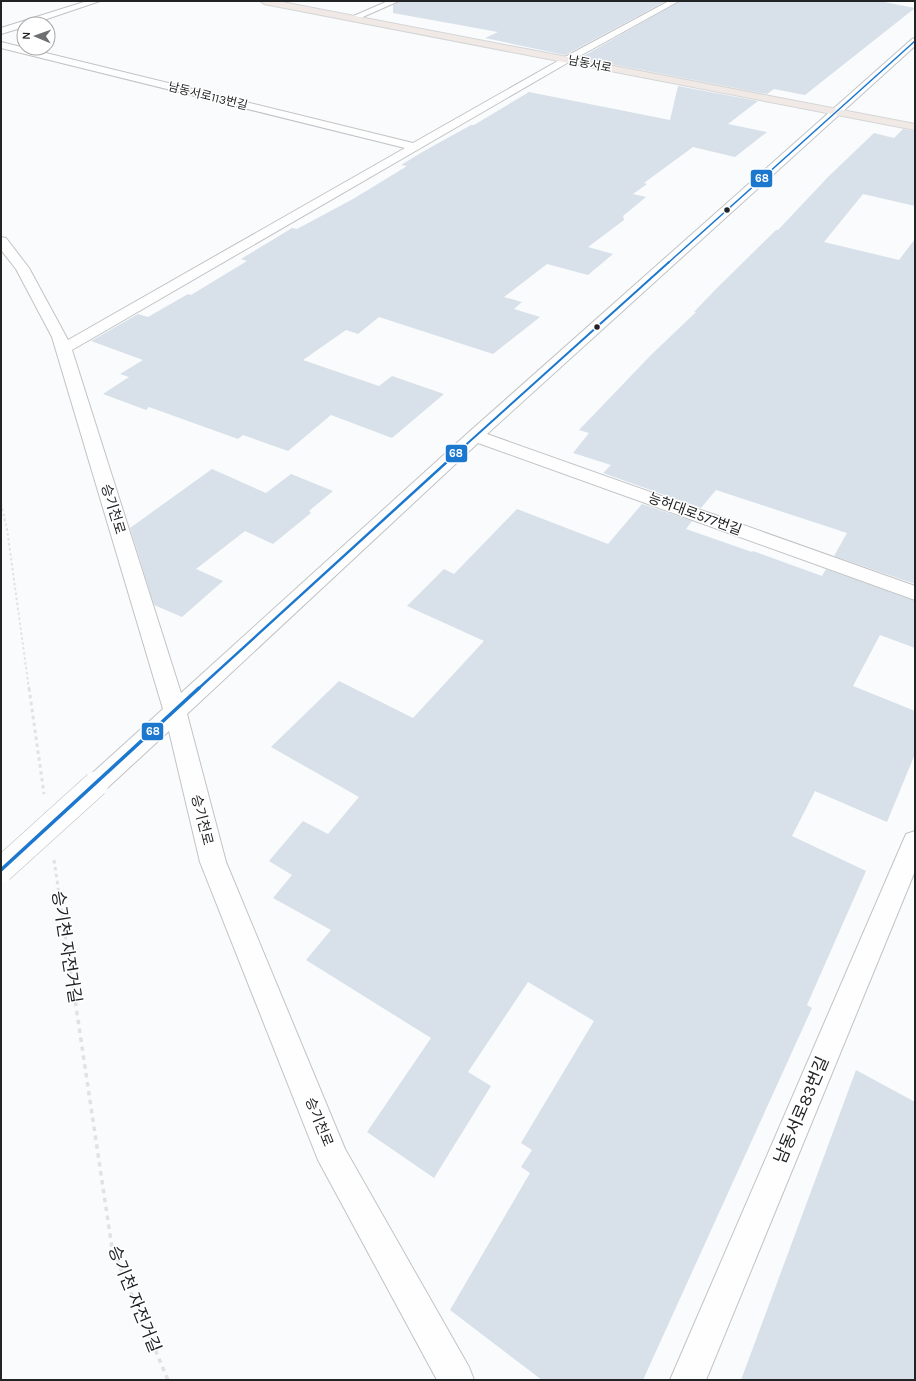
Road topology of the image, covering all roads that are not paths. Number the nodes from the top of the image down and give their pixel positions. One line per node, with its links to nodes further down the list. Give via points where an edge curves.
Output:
1 (96, 1): 6 (street)
2 (264, 1): 5 (main road, 남동서로)
3 (395, 1): 5 (street)
4 (675, 1): 9 (street)
5 (353, 18): 9 (main road, 남동서로)
6 (1, 31)
7 (915, 41): 10 (street)
8 (1, 46): 12 (street, 남동서로113번길)
9 (566, 60): 10 (main road, 남동서로); 12 (street)
10 (836, 112): 11 (main road, 남동서로); 15 (street)
11 (915, 127)
12 (415, 147): 14 (street)
13 (1, 241): 14 (street, 승기천로, via 22,268 60,337)
14 (63, 349): 17 (street, 승기천로)
15 (475, 436): 16 (street, 능허대로577번길); 17 (street)
16 (915, 592)
17 (174, 710): 19 (street, bridge); 20 (street, 승기천로, via 213,862 334,1160)
18 (915, 841): 21 (street, 남동서로83번길)
19 (1, 870)
20 (456, 1380)
21 (688, 1380)

